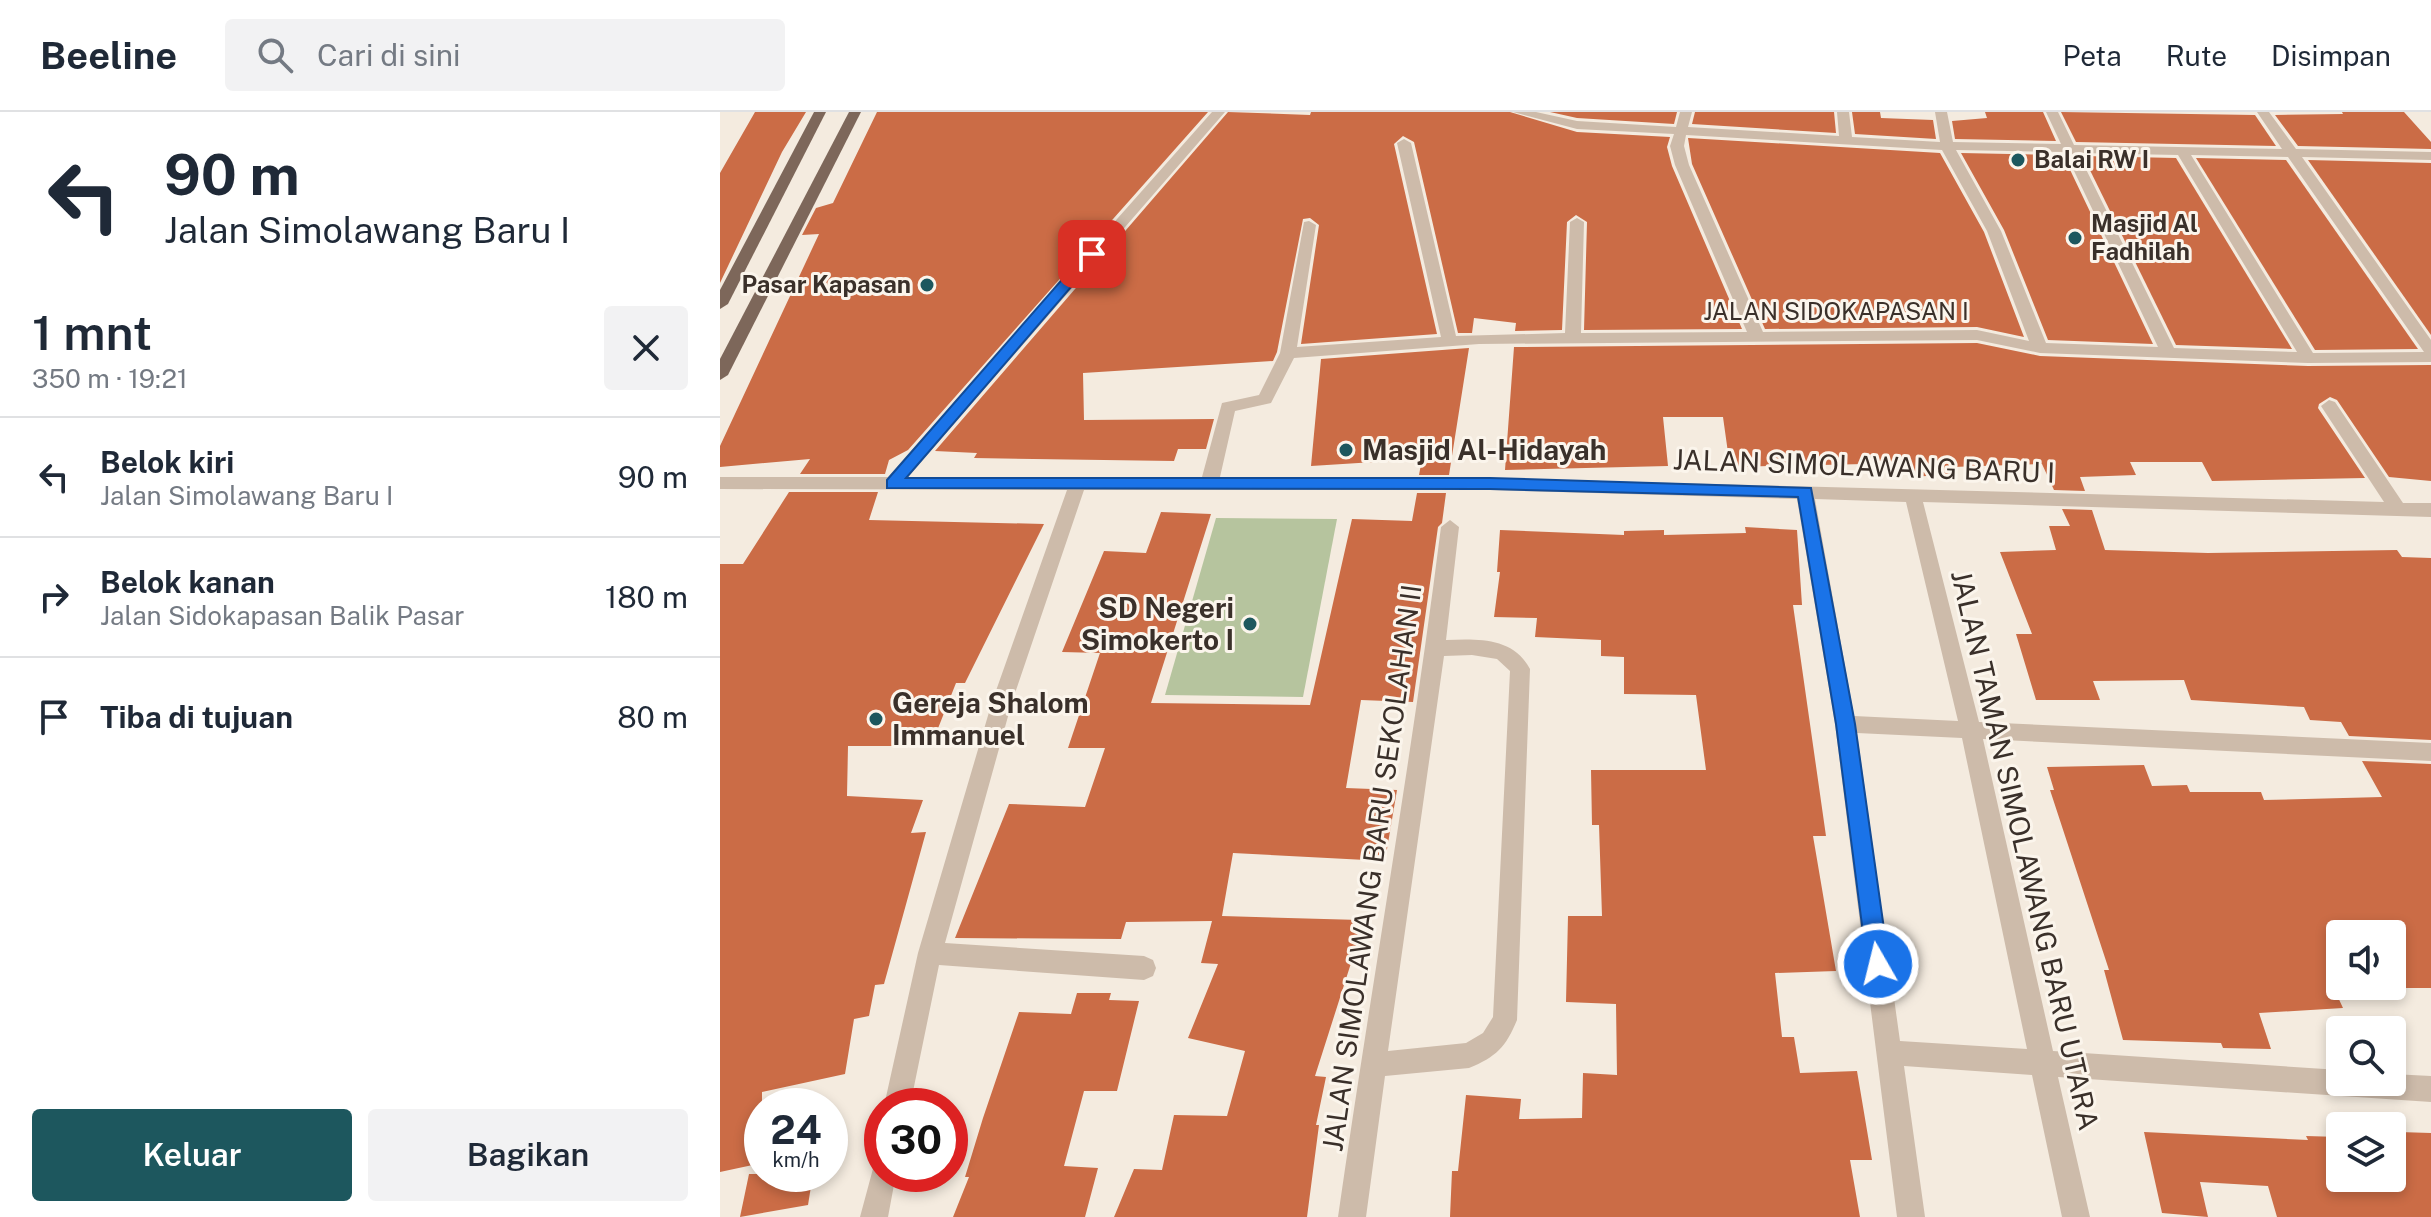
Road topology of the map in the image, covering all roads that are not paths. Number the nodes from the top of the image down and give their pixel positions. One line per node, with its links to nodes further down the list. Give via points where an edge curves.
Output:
1 (820, 112): 20 (main road)
2 (855, 112): 29 (main road)
3 (1219, 112): 34 (street)
4 (1519, 112): 10 (street, via 1577,125)
5 (1686, 112): 10 (street)
6 (1843, 112): 11 (street)
7 (1941, 112): 13 (street)
8 (2052, 112): 14 (street)
9 (2263, 112): 16 (street)
10 (1683, 130): 11 (street); 21 (street, via 1677,146 1682,165)
11 (1846, 139): 13 (street)
12 (1404, 143): 23 (street)
13 (1947, 146): 14 (street); 24 (street, via 1994,231)
14 (2069, 148): 15 (street); 25 (street)
15 (2182, 151): 16 (street); 28 (street)
16 (2296, 155): 17 (street); 27 (street)
17 (2431, 156)
18 (1577, 222): 22 (street)
19 (1309, 225): 26 (street)
20 (721, 301)
21 (1757, 337): 22 (street, JALAN SIDOKAPASAN I); 24 (street, JALAN SIDOKAPASAN I, via 1977,335)
22 (1573, 338): 23 (street, JALAN SIDOKAPASAN I)
23 (1450, 342): 26 (street, JALAN SIDOKAPASAN I)
24 (2040, 348): 25 (street, JALAN SIDOKAPASAN I)
25 (2168, 352): 28 (street, JALAN SIDOKAPASAN I)
26 (1288, 353): 31 (street, via 1265,399 1228,407)
27 (2431, 354): 28 (street, JALAN SIDOKAPASAN I)
28 (2308, 358)
29 (720, 375)
30 (2329, 406): 37 (street)
31 (1210, 482): 33 (street, JALAN SIMOLAWANG BARU I); 35 (street, JALAN SIMOLAWANG BARU I)
32 (720, 483): 34 (street, JALAN SIMOLAWANG BARU I)
33 (1078, 483): 34 (street, JALAN SIMOLAWANG BARU I); 44 (street, via 1002,702)
34 (892, 484)
35 (1805, 492): 36 (street, JALAN SIMOLAWANG BARU I); 41 (street)
36 (1913, 496): 37 (street, JALAN SIMOLAWANG BARU I); 42 (street, JALAN TAMAN SIMOLAWANG BARU UTARA)
37 (2398, 509): 38 (street, JALAN SIMOLAWANG BARU I)
38 (2431, 510)
39 (1450, 527): 40 (street, JALAN SIMOLAWANG BARU SEKOLAHAN II)
40 (1437, 648): 47 (street, JALAN SIMOLAWANG BARU SEKOLAHAN II); 47 (street, via 1498,649 1513,655 1520,669 1505,1020 1492,1042 1469,1055)
41 (1845, 724): 42 (street); 46 (street)
42 (1970, 729): 43 (street); 48 (street, JALAN TAMAN SIMOLAWANG BARU UTARA)
43 (2431, 752)
44 (930, 953): 45 (street); 49 (street)
45 (1144, 968)
46 (1891, 1053): 48 (street); 54 (street)
47 (1372, 1065): 53 (street, JALAN SIMOLAWANG BARU SEKOLAHAN II)
48 (2041, 1065): 50 (street); 55 (street, JALAN TAMAN SIMOLAWANG BARU UTARA)
49 (901, 1088)
50 (2431, 1089)
51 (879, 1192): 52 (street)
52 (874, 1217)
53 (1352, 1217)
54 (1911, 1217)
55 (2076, 1217)

